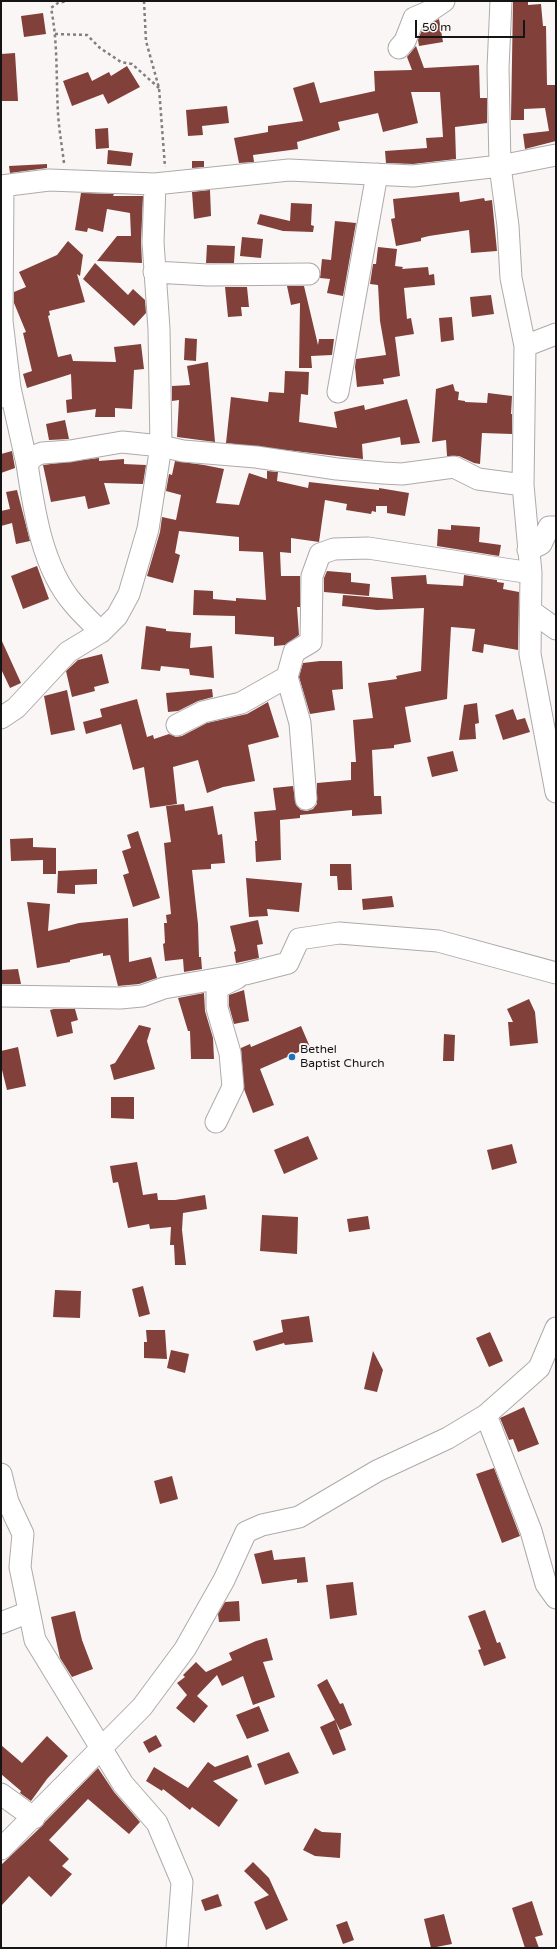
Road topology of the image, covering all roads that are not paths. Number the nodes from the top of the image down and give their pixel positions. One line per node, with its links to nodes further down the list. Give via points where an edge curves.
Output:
1 (444, 1): 3 (street, via 414,18 405,41)
2 (501, 1): 5 (street, via 498,68)
3 (399, 48)
4 (556, 155): 5 (street)
5 (500, 166): 6 (street, via 413,176); 12 (street, via 508,226 511,278)
6 (377, 174): 7 (street, via 289,170); 14 (street)
7 (160, 184): 8 (street, via 42,181); 9 (street, via 153,242)
8 (2, 186): 13 (street, via 2,321)
9 (154, 272): 10 (street, via 208,275); 15 (street, via 159,329)
10 (309, 274)
11 (556, 334): 12 (street)
12 (525, 346): 17 (street)
13 (6, 392): 16 (street)
14 (338, 392)
15 (161, 446): 16 (street, via 122,442 42,453 34,456); 17 (street, via 183,451 256,456 337,469 389,474 454,467 478,479); 23 (street, via 148,530 129,594 117,616)
16 (27, 464): 23 (street, via 35,518 54,572 72,603)
17 (523, 485): 19 (street)
18 (556, 527): 19 (street, via 549,527 541,544)
19 (528, 550): 20 (street)
20 (531, 573): 21 (street); 24 (street, via 368,548 334,549 320,554 312,576 311,642 294,652)
21 (530, 611): 22 (street); 27 (street, via 530,654)
22 (556, 629)
23 (101, 632): 25 (street, via 68,652 16,708)
24 (287, 677): 26 (street, via 241,703 203,712); 28 (street, via 300,723)
25 (1, 718)
26 (177, 725)
27 (556, 792)
28 (306, 799)
29 (556, 973): 30 (street, via 438,941 339,933 299,939 288,963)
30 (245, 974): 31 (street, via 164,988 142,996 120,998); 32 (street, via 217,988 218,1008 230,1053 233,1087)
31 (1, 996)
32 (216, 1122)
33 (556, 1328): 34 (street, via 539,1368)
34 (486, 1415): 36 (street, via 531,1531 546,1584); 39 (street, via 448,1438 377,1471 299,1517 262,1525 246,1532 224,1580 185,1649 142,1707)
35 (1, 1474): 37 (street, via 8,1502 23,1534 20,1567)
36 (556, 1598)
37 (29, 1612): 38 (street); 39 (street, via 35,1640)
38 (1, 1623)
39 (100, 1748): 41 (street); 43 (street, via 123,1784 157,1823 182,1882)
40 (1, 1794): 41 (street)
41 (34, 1818): 42 (street)
42 (1, 1849)
43 (177, 1948)

